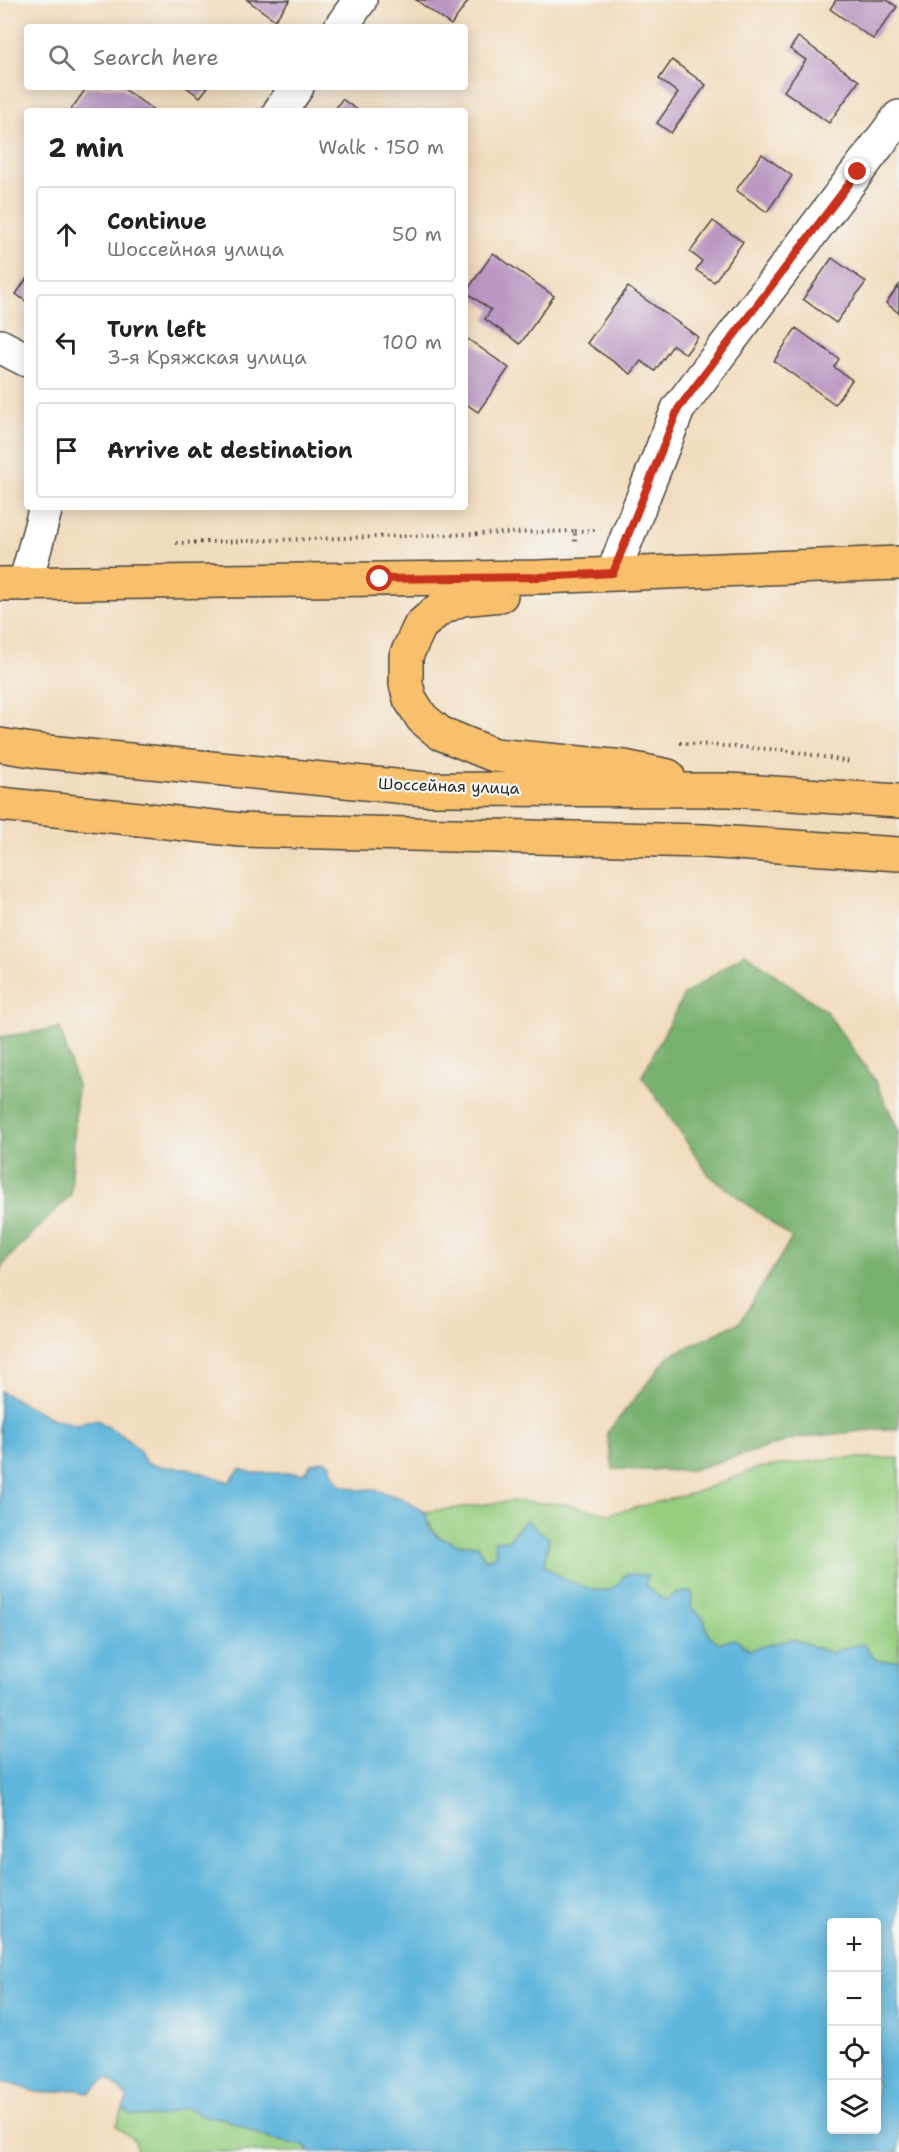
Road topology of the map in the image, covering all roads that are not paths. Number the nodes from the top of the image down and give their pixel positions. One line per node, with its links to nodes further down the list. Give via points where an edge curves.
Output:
1 (360, 0): 2 (street)
2 (342, 24)
3 (295, 90): 4 (street)
4 (282, 108)
5 (899, 117): 10 (street, via 678,409)
6 (0, 346): 7 (street)
7 (24, 358)
8 (45, 510): 12 (street)
9 (899, 563): 10 (main road)
10 (613, 573): 11 (main road)
11 (539, 577): 12 (main road); 14 (main road, via 518,593 461,599 438,610 420,626 406,656 406,684 422,718 440,733 494,755 624,766)
12 (13, 584)
13 (0, 746): 14 (main road, Шоссейная улица, via 426,789)
14 (729, 790): 15 (main road, Шоссейная улица)
15 (899, 801)
16 (0, 804): 17 (main road, via 241,830 704,841)
17 (899, 854)

